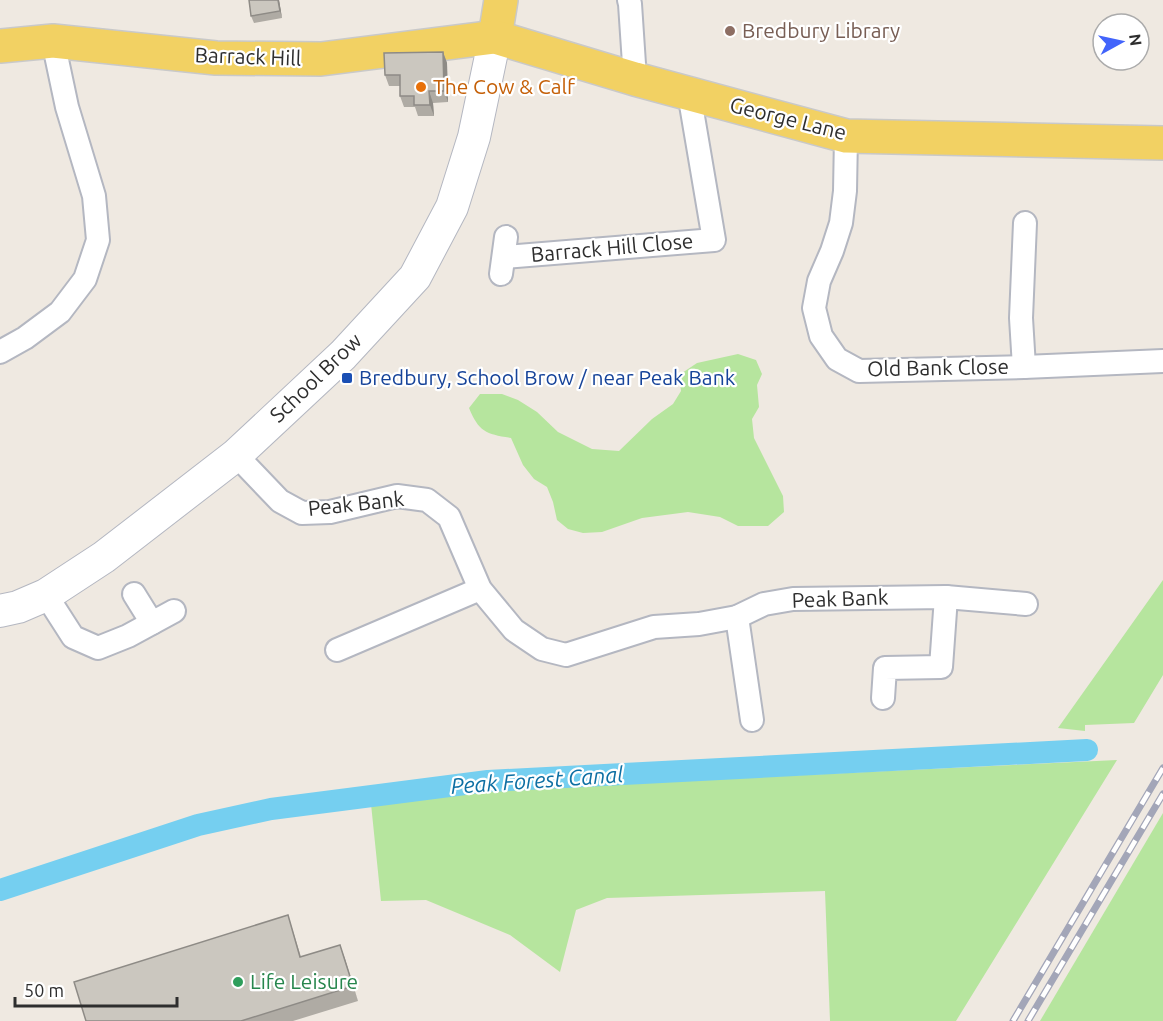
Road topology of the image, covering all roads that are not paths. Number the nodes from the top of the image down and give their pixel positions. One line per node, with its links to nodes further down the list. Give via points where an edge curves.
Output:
1 (501, 0): 3 (main road)
2 (628, 0): 6 (street)
3 (495, 37): 4 (main road, Barrack Hill, via 321,59 216,58); 6 (main road, George Lane); 15 (main road, School Brow, via 474,137 452,207 415,277 343,356)
4 (53, 41): 5 (main road, Barrack Hill); 12 (street, via 67,107 94,196 98,240 85,279 60,312)
5 (0, 46)
6 (635, 79): 7 (main road, George Lane)
7 (689, 93): 8 (main road, George Lane); 11 (street, Barrack Hill Close, via 714,240)
8 (846, 136): 9 (main road, George Lane); 14 (street, Old Bank Close, via 841,223 819,281 814,308 821,336 837,359 859,371)
9 (1163, 143)
10 (1025, 223): 14 (street, Old Bank Close, via 1021,318)
11 (504, 256)
12 (0, 352)
13 (1163, 361): 14 (street, Old Bank Close)
14 (1024, 367)
15 (236, 455): 16 (street, Peak Bank, via 280,501 302,513 330,512 397,496 427,500 449,518); 18 (main road, School Brow, via 104,557)
16 (480, 589): 23 (street, Peak Bank, via 514,630 542,649 567,655 654,627); 25 (street)
17 (134, 594): 24 (street)
18 (46, 595): 21 (main road, School Brow); 24 (street, via 73,637 98,648)
19 (946, 597): 20 (street, Peak Bank); 23 (street, Peak Bank, via 794,599 764,604); 26 (street, via 941,667 885,668)
20 (1026, 604)
21 (0, 611)
22 (174, 611): 24 (street)
23 (737, 617): 27 (street)
24 (152, 623)
25 (337, 650)
26 (883, 698)
27 (752, 720)

